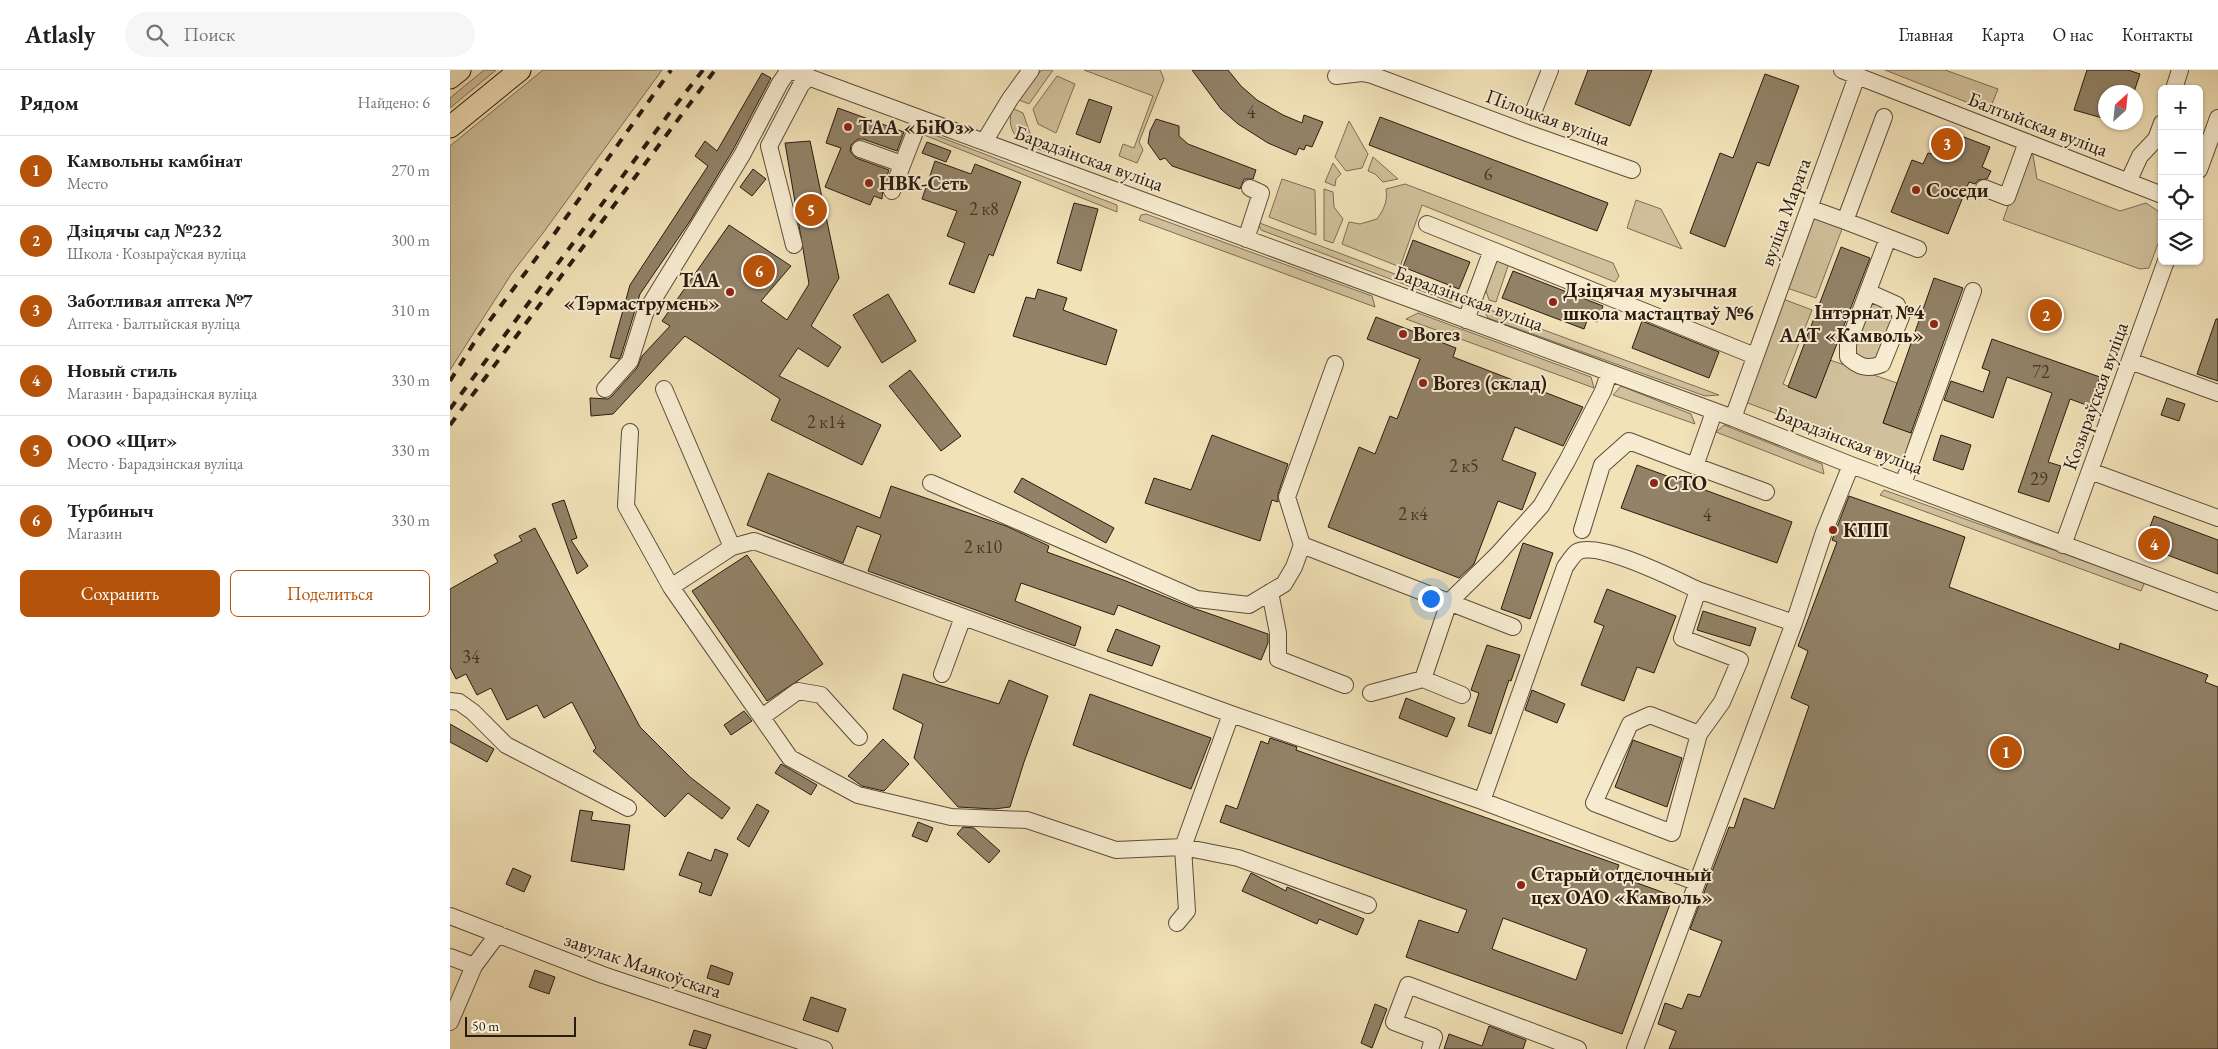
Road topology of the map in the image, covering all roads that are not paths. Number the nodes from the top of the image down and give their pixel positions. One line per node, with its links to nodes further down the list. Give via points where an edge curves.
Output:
1 (460, 70): 11 (main road)
2 (520, 70): 17 (main road)
3 (789, 70): 10 (street, Барадзінская вуліца); 46 (street, via 742,155 645,313 630,361)
4 (1031, 70): 19 (street)
5 (1550, 70): 13 (street)
6 (2180, 70): 12 (street)
7 (1362, 72): 9 (street, Пілоцкая вуліца); 24 (street, Пілоцкая вуліца)
8 (1849, 73): 20 (street, Балтыйская вуліца); 30 (street, вуліца Марата)
9 (1336, 76)
10 (809, 77): 16 (street, Барадзінская вуліца); 35 (street, via 801,85 769,146)
11 (450, 78)
12 (2175, 85)
13 (1534, 110)
14 (1884, 117): 31 (street)
15 (2218, 118): 22 (street)
16 (920, 119): 19 (street, Барадзінская вуліца); 23 (street)
17 (450, 127)
18 (2159, 130): 25 (street, via 2156,139 2140,156)
19 (984, 142): 33 (street, Барадзінская вуліца)
20 (2028, 142): 25 (street, Балтыйская вуліца); 27 (street, via 2007,197)
21 (860, 149): 23 (street)
22 (2203, 159)
23 (902, 164): 28 (street)
24 (1632, 170)
25 (2128, 182): 29 (street, Балтыйская вуліца)
26 (1250, 188): 33 (street, via 1261,193)
27 (1984, 188)
28 (892, 191)
29 (2158, 194)
30 (1809, 208): 31 (street); 42 (street, вуліца Марата)
31 (1846, 221): 34 (street)
32 (1427, 224): 37 (street)
33 (1246, 238): 41 (street, Барадзінская вуліца)
34 (1888, 238): 36 (street); 40 (street)
35 (794, 245)
36 (1918, 249)
37 (1492, 250): 41 (street); 42 (street)
38 (2165, 265): 43 (street, Козыраўская вуліца)
39 (1973, 291): 56 (street)
40 (1868, 292)
41 (1466, 320): 45 (street, Барадзінская вуліца)
42 (1755, 356): 50 (street, вуліца Марата)
43 (2130, 360): 48 (street); 54 (street, Козыраўская вуліца)
44 (1335, 364): 61 (street, via 1287,498)
45 (1609, 373): 49 (street, Барадзінская вуліца); 66 (street, via 1604,391 1541,506)
46 (605, 389)
47 (664, 389): 62 (street)
48 (2218, 392)
49 (1714, 412): 50 (street, Барадзінская вуліца); 53 (street)
50 (1732, 418): 52 (street, Барадзінская вуліца)
51 (630, 432): 63 (street, via 626,506)
52 (1851, 465): 56 (street, Барадзінская вуліца); 69 (street, via 1824,532)
53 (1695, 466): 57 (street); 59 (street, via 1629,440 1602,465)
54 (2090, 471): 58 (street); 60 (street, Козыраўская вуліца)
55 (931, 483): 65 (street, via 1198,599 1249,605)
56 (1903, 484): 60 (street, Барадзінская вуліца)
57 (1766, 492)
58 (2218, 518)
59 (1582, 530)
60 (2063, 544): 67 (street, Барадзінская вуліца)
61 (1302, 545): 65 (street, via 1284,584); 66 (street)
62 (732, 547): 63 (street); 68 (street, via 754,541)
63 (671, 587): 78 (street)
64 (1698, 590): 69 (street); 79 (street, via 1682,638 1740,660 1722,702); 81 (street, via 1609,552 1578,552 1565,567)
65 (1270, 592): 73 (street, via 1278,633 1278,659)
66 (1449, 602): 70 (street); 72 (street)
67 (2218, 602)
68 (963, 616): 71 (street); 77 (street)
69 (1794, 623): 84 (street)
70 (1513, 627)
71 (942, 674)
72 (1423, 679): 74 (street); 75 (street)
73 (1345, 685)
74 (1371, 693)
75 (1462, 695)
76 (450, 701): 82 (street, via 459,702 473,712 506,745)
77 (1231, 714): 81 (street); 83 (street)
78 (762, 717): 80 (street, via 798,691 821,695); 83 (street, via 790,758 858,795 951,817 1027,820 1116,850)
79 (1699, 734): 79 (street, via 1672,833 1594,803 1630,724 1650,715)
80 (859, 737)
81 (1482, 801): 84 (street)
82 (628, 808)
83 (1183, 847): 85 (street, via 1238,858); 87 (street, via 1187,911)
84 (1696, 882): 96 (street)
85 (1368, 905)
86 (450, 916): 88 (street, завулак Маякоўскага)
87 (1177, 923)
88 (498, 934): 90 (street); 93 (street, завулак Маякоўскага, via 603,974)
89 (450, 957): 90 (street)
90 (474, 966): 91 (street)
91 (450, 1022)
92 (1540, 1042): 94 (street, via 1408,984 1394,1022 1434,1038); 95 (street)
93 (824, 1049)
94 (1430, 1049)
95 (1578, 1049)
96 (1635, 1049)

